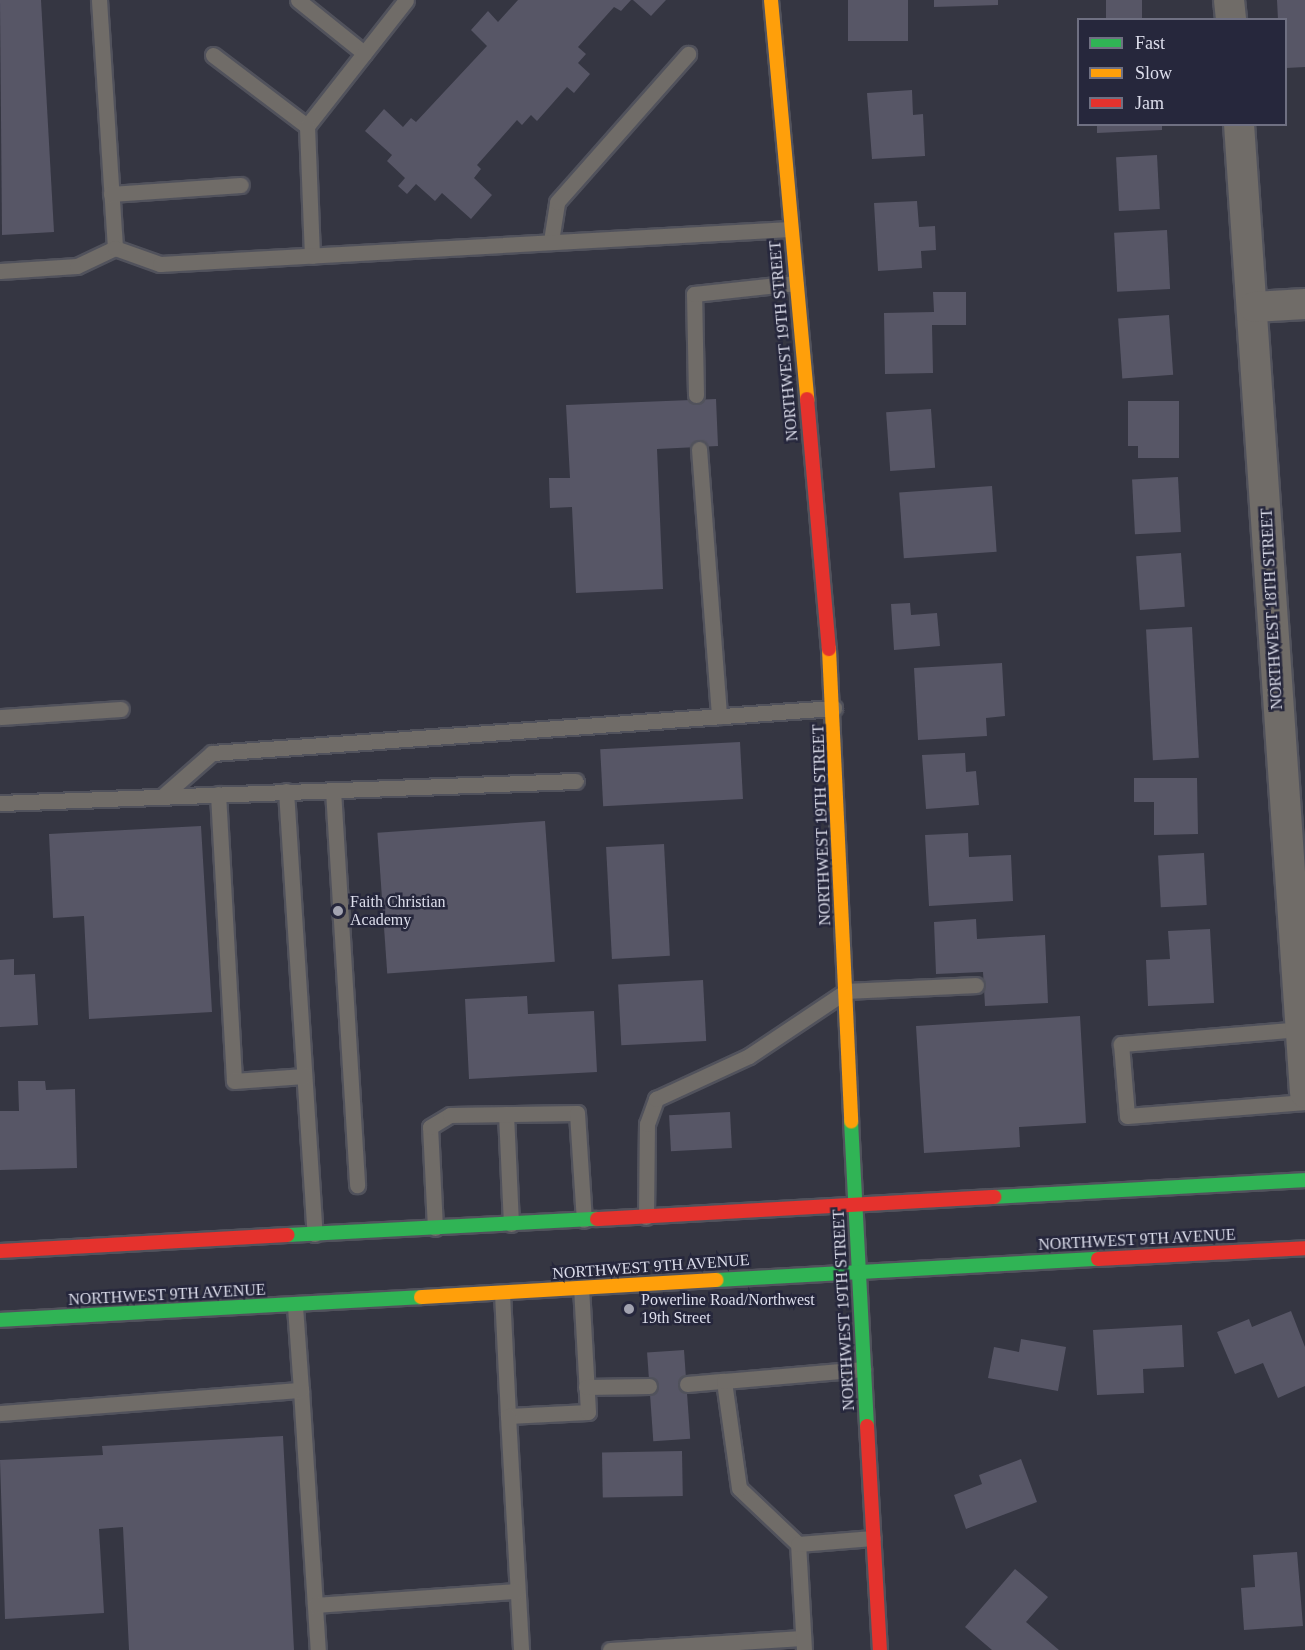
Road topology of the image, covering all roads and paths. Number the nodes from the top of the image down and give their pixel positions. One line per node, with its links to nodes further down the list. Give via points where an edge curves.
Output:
1 (99, 0): 13 (lane)
2 (298, 0): 7 (lane)
3 (406, 0): 7 (lane)
4 (771, 0): 14 (main road, NORTHWEST 19TH STREET)
5 (1229, 0): 6 (street)
6 (1231, 18)
7 (364, 53): 10 (lane)
8 (688, 54): 15 (lane, via 557,202)
9 (213, 55): 10 (lane)
10 (307, 126): 17 (lane)
11 (1239, 126): 21 (street, NORTHWEST 18TH STREET)
12 (241, 185): 13 (lane)
13 (111, 194): 16 (lane)
14 (790, 229): 15 (lane); 19 (main road, NORTHWEST 19TH STREET)
15 (551, 241): 17 (lane)
16 (115, 248): 17 (lane, via 160,264); 18 (lane, via 77,267)
17 (312, 256)
18 (0, 271)
19 (795, 283): 22 (lane, via 694,294); 24 (main road, NORTHWEST 19TH STREET)
20 (1305, 304): 21 (street)
21 (1254, 307): 28 (street, NORTHWEST 18TH STREET)
22 (696, 395)
23 (699, 449): 26 (lane)
24 (834, 708): 26 (lane); 36 (main road, NORTHWEST 19TH STREET)
25 (121, 710): 27 (lane)
26 (719, 716): 33 (lane, via 212,753)
27 (0, 717)
28 (1293, 740): 37 (street, NORTHWEST 18TH STREET)
29 (576, 781): 30 (lane)
30 (333, 790): 31 (lane); 43 (lane)
31 (286, 791): 32 (lane); 38 (lane)
32 (218, 794): 33 (lane); 38 (lane, via 234,1081)
33 (163, 796): 34 (lane)
34 (0, 803)
35 (976, 985): 36 (lane)
36 (846, 992): 44 (main road, NORTHWEST 19TH STREET); 45 (lane, via 749,1056 656,1099 647,1124)
37 (1300, 1029): 39 (street, NORTHWEST 18TH STREET); 40 (lane, via 1121,1044 1127,1116)
38 (304, 1076): 49 (lane)
39 (1305, 1093)
40 (1305, 1102)
41 (506, 1114): 46 (lane, via 577,1113); 47 (lane); 48 (lane, via 450,1115 430,1127)
42 (1305, 1180): 44 (main road)
43 (357, 1185)
44 (855, 1206): 45 (main road); 52 (main road, NORTHWEST 19TH STREET)
45 (646, 1217): 46 (main road)
46 (584, 1220): 47 (main road)
47 (511, 1224): 48 (main road)
48 (435, 1228): 49 (main road)
49 (315, 1234): 51 (main road)
50 (1305, 1248): 52 (main road, NORTHWEST 9TH AVENUE)
51 (0, 1251)
52 (858, 1271): 53 (main road, NORTHWEST 9TH AVENUE); 57 (main road, NORTHWEST 19TH STREET)
53 (581, 1288): 54 (main road, NORTHWEST 9TH AVENUE); 61 (lane)
54 (502, 1293): 55 (main road, NORTHWEST 9TH AVENUE); 64 (lane)
55 (295, 1306): 56 (main road, NORTHWEST 9TH AVENUE); 62 (lane)
56 (0, 1320)
57 (863, 1369): 58 (lane); 65 (main road, NORTHWEST 19TH STREET)
58 (724, 1380): 59 (lane); 66 (lane, via 739,1488)
59 (687, 1384)
60 (649, 1386): 61 (lane)
61 (586, 1387): 64 (lane, via 588,1412)
62 (301, 1390): 63 (lane); 68 (lane)
63 (0, 1413)
64 (508, 1416): 67 (lane)
65 (873, 1538): 66 (lane); 73 (main road, NORTHWEST 19TH STREET)
66 (798, 1544): 69 (lane)
67 (517, 1591): 68 (lane); 71 (lane)
68 (315, 1605): 70 (lane)
69 (803, 1644): 72 (lane)
70 (318, 1650)
71 (521, 1650)
72 (610, 1650)
73 (880, 1650)

